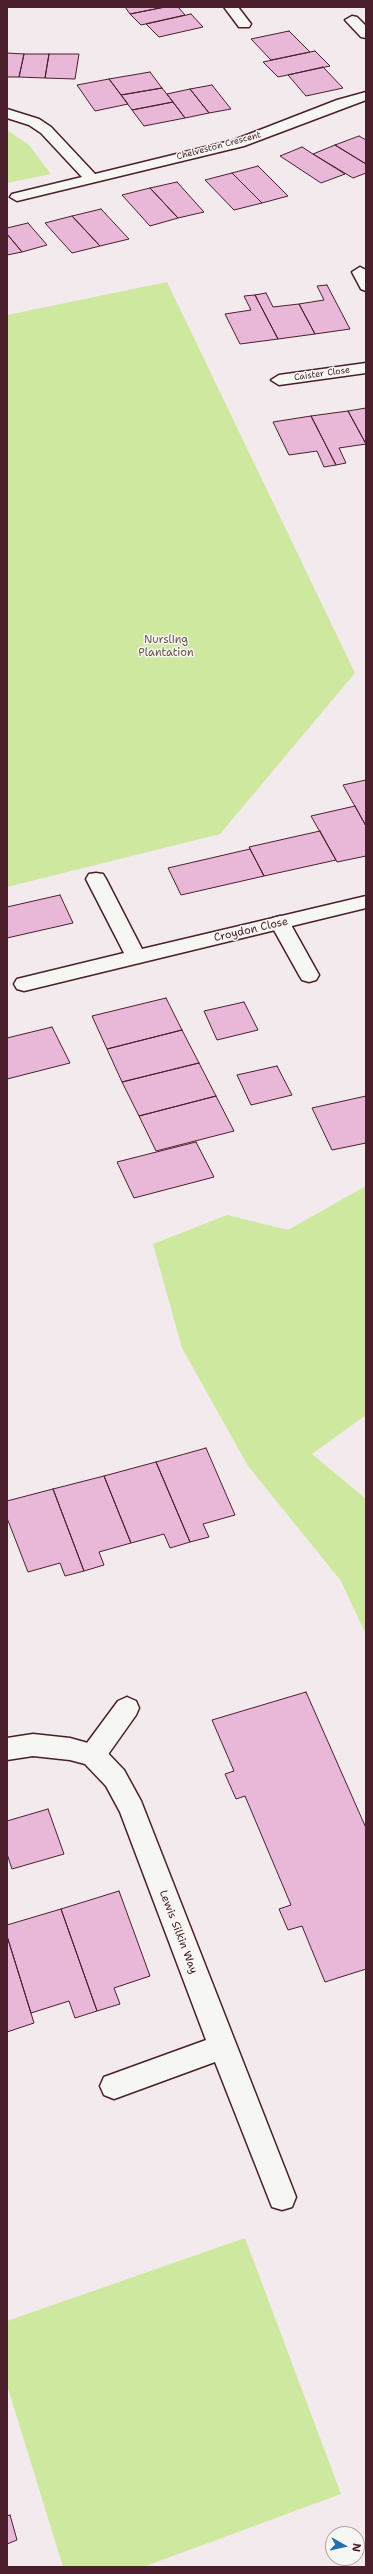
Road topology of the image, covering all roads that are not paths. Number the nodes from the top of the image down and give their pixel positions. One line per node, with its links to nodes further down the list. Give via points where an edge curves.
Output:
1 (231, 7): 3 (street)
2 (352, 20): 4 (street)
3 (244, 24)
4 (366, 34)
5 (366, 96): 7 (street, Chelveston Crescent, via 239,143)
6 (7, 113): 7 (street, via 34,122 46,130)
7 (92, 179): 8 (street, Chelveston Crescent)
8 (17, 197)
9 (366, 368): 10 (street, Caister Close)
10 (278, 380)
11 (96, 879): 14 (street)
12 (366, 902): 13 (street, Croydon Close)
13 (280, 923): 14 (street, Croydon Close); 15 (street)
14 (136, 957): 16 (street, Croydon Close)
15 (309, 975)
16 (24, 984)
17 (128, 1708): 19 (street)
18 (7, 1749): 19 (street, via 34,1745 70,1749)
19 (93, 1755): 20 (street, Lewis Silkin Way, via 115,1778 132,1809)
20 (222, 2047): 21 (street); 22 (street, Lewis Silkin Way)
21 (114, 2086)
22 (282, 2197)

